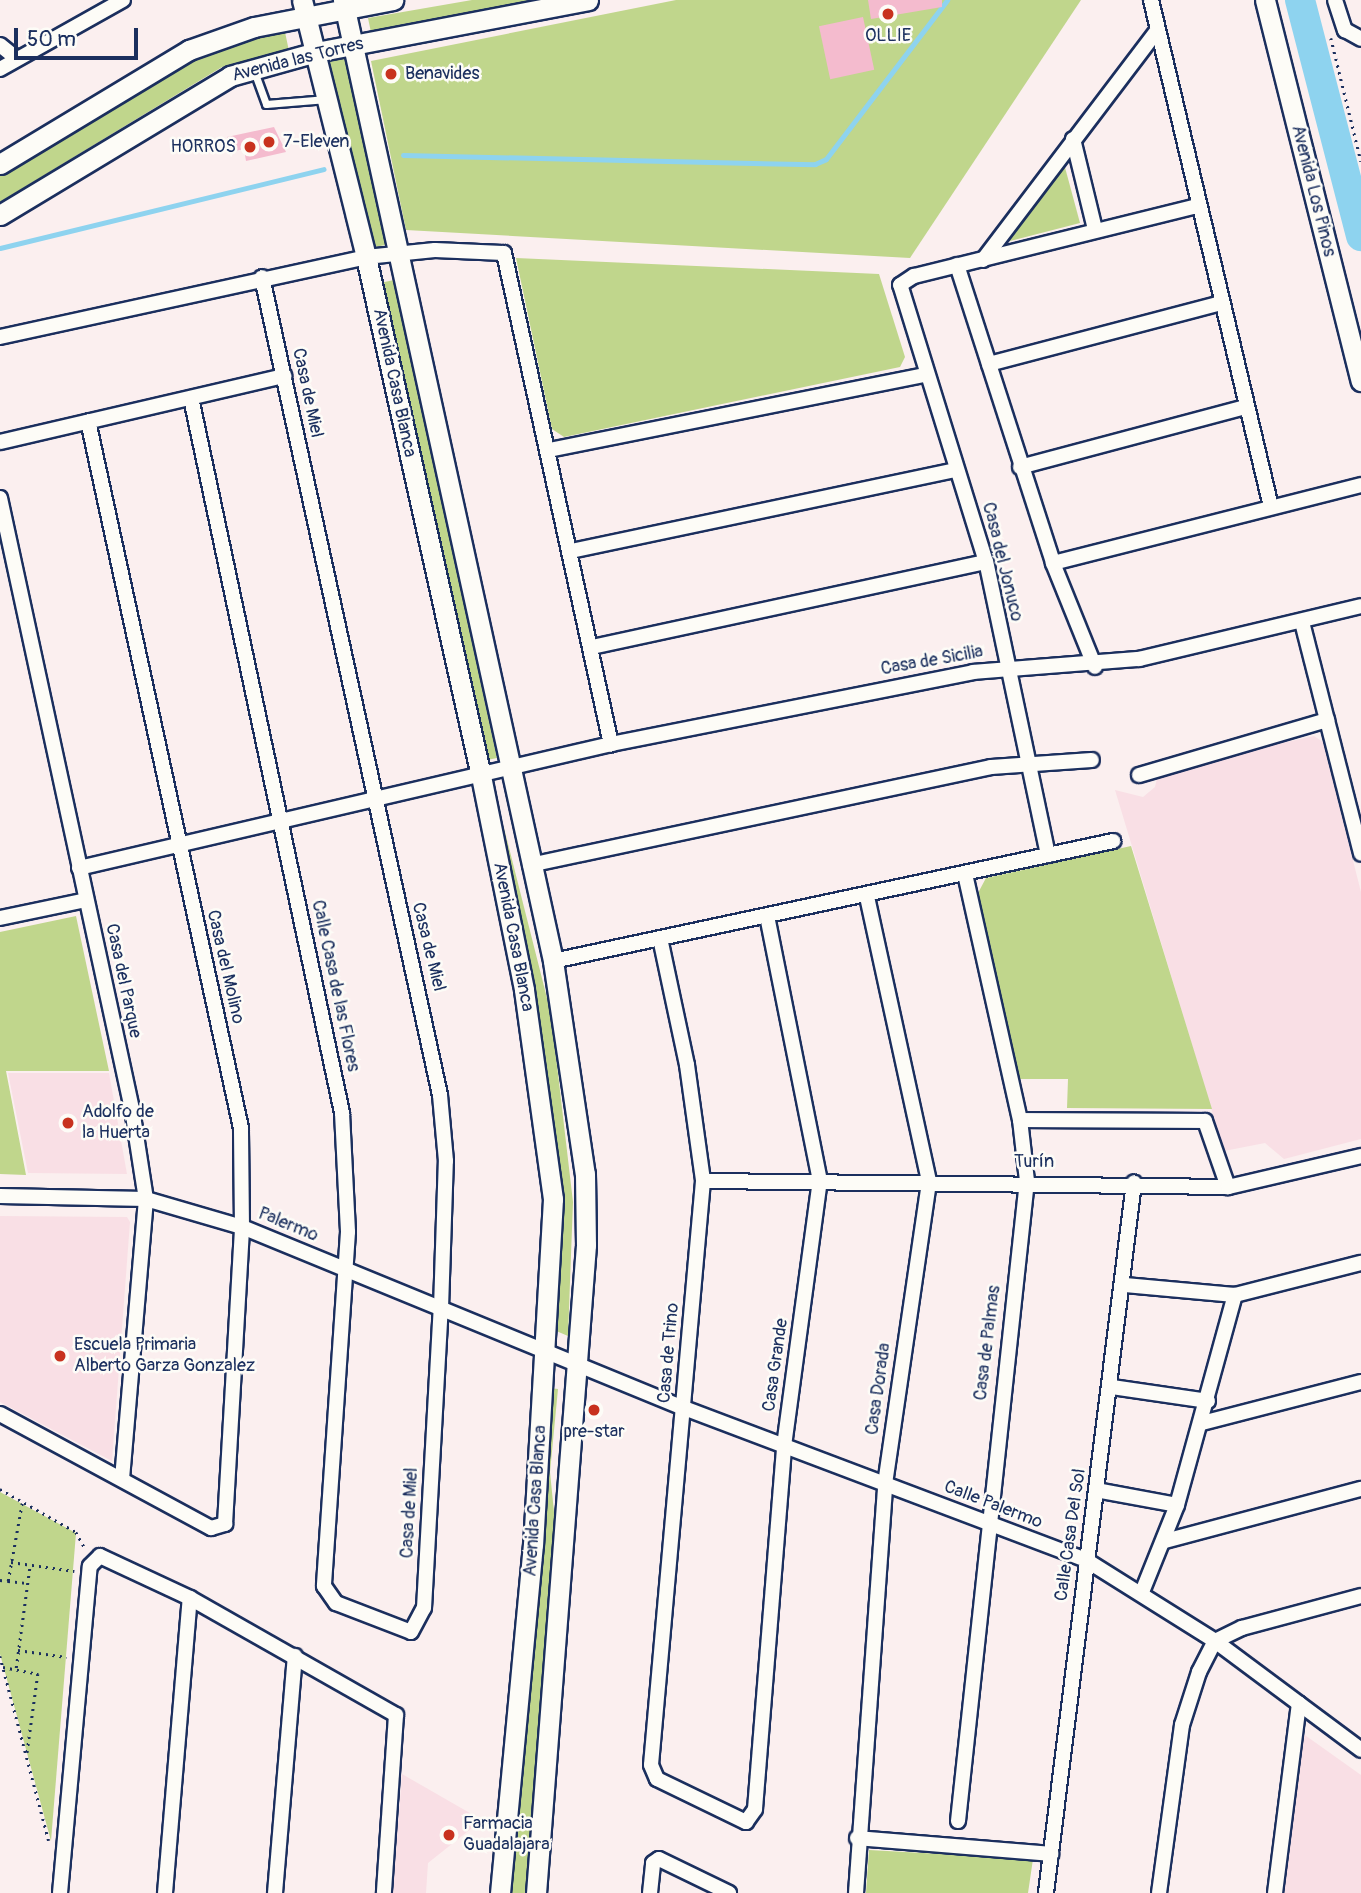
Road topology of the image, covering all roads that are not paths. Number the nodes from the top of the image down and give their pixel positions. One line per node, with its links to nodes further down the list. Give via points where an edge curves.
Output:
1 (123, 0): 7 (street)
2 (393, 0): 8 (street, Avenida las Torres)
3 (588, 0): 12 (street, Avenida las Torres)
4 (1151, 0): 10 (street)
5 (1265, 0): 34 (street, Avenida Los Pinos)
6 (1335, 0): 11 (street, via 1345,30)
7 (107, 4): 15 (street)
8 (344, 5): 9 (street, Avenida las Torres); 12 (street, Avenida Casa Blanca)
9 (304, 8): 14 (street, Avenida Casa Blanca); 20 (street, Avenida las Torres, via 189,50)
10 (1157, 31): 19 (street); 21 (street)
11 (1361, 39)
12 (354, 45): 14 (street, Avenida las Torres); 24 (street, Avenida Casa Blanca)
13 (0, 46): 15 (street)
14 (316, 52): 16 (street, Avenida las Torres); 18 (street, Avenida Casa Blanca)
15 (16, 58): 17 (street)
16 (253, 67): 18 (lane, via 266,104); 22 (street, Avenida las Torres, via 189,97)
17 (0, 69)
18 (327, 99): 25 (street, Avenida Casa Blanca)
19 (1073, 139): 23 (street); 26 (street)
20 (0, 164)
21 (1197, 206): 23 (street); 29 (street)
22 (0, 215)
23 (1095, 229): 26 (street)
24 (401, 252): 25 (street); 39 (street, via 504,253); 57 (street, Avenida Casa Blanca)
25 (366, 257): 28 (street); 59 (street, Avenida Casa Blanca)
26 (983, 260): 27 (street)
27 (957, 265): 31 (street); 32 (street, Casa del Jonuco, via 900,285)
28 (262, 277): 30 (street); 33 (street, Casa de Miel)
29 (1221, 303): 31 (street); 36 (street)
30 (0, 337)
31 (989, 364): 40 (street)
32 (926, 375): 39 (street); 41 (street, Casa del Jonuco)
33 (284, 376): 35 (street); 60 (street, Casa de Miel)
34 (1361, 381)
35 (191, 398): 37 (street); 61 (street, Calle Casa de las Flores)
36 (1245, 407): 40 (street); 44 (street)
37 (88, 421): 38 (street); 63 (street, Casa del Molino)
38 (0, 442)
39 (549, 450): 45 (street)
40 (1020, 467): 47 (street)
41 (957, 470): 45 (street); 46 (street, Casa del Jonuco)
42 (1361, 485): 44 (street)
43 (0, 498): 67 (street, Casa del Parque)
44 (1271, 508): 47 (street)
45 (571, 551): 50 (street)
46 (986, 562): 50 (street); 52 (street, Casa del Jonuco)
47 (1053, 562): 51 (street)
48 (1361, 606): 49 (street, Casa de Sicilia)
49 (1302, 622): 51 (street, Casa de Sicilia); 53 (street)
50 (592, 647): 54 (street)
51 (1095, 667): 52 (street, Casa de Sicilia)
52 (1008, 668): 54 (street, Casa de Sicilia); 56 (street, Casa del Jonuco)
53 (1327, 720): 58 (street); 64 (street)
54 (611, 744): 57 (street, Casa de Sicilia)
55 (1092, 760): 56 (street)
56 (1029, 766): 65 (street, Casa del Jonuco); 66 (street, via 991,767)
57 (510, 770): 59 (street, Casa de Sicilia); 66 (street, Avenida Casa Blanca)
58 (1139, 775)
59 (481, 776): 60 (street, Casa de Sicilia); 91 (street, Avenida Casa Blanca, via 524,990 553,1199)
60 (373, 801): 61 (street, Casa de Sicilia); 90 (street, Casa de Miel, via 440,1094 446,1161)
61 (280, 822): 63 (street, Casa de Sicilia); 87 (street, Calle Casa de las Flores, via 342,1113 348,1196)
62 (1113, 841): 65 (street)
63 (177, 845): 67 (street, Casa de Sicilia); 85 (street, Casa del Molino, via 239,1115)
64 (1361, 854)
65 (1048, 855): 68 (street)
66 (530, 865): 74 (street, Avenida Casa Blanca)
67 (79, 868): 70 (street, Casa del Parque)
68 (965, 874): 69 (street); 75 (street, Casa de Palmas)
69 (867, 897): 71 (street); 79 (street, Casa Dorada)
70 (86, 900): 72 (street); 84 (street, Casa del Parque)
71 (767, 915): 73 (street); 78 (street, Casa Grande)
72 (0, 918)
73 (660, 937): 74 (street); 77 (street, Casa de Trino, via 688,1065)
74 (553, 961): 92 (street, Avenida Casa Blanca, via 585,1186)
75 (1020, 1120): 80 (street, Casa de Palmas); 82 (street, via 1205,1121)
76 (1361, 1156): 82 (street, Turín)
77 (703, 1181): 78 (street, Turín); 96 (street, Casa de Trino)
78 (820, 1181): 79 (street, Turín); 99 (street, Casa Grande)
79 (929, 1181): 80 (street, Turín); 101 (street, Casa Dorada)
80 (1027, 1181): 81 (street, Turín); 105 (street, Casa de Palmas)
81 (1134, 1182): 82 (street, Turín); 88 (street, Calle Casa Del Sol)
82 (1228, 1187)
83 (0, 1196): 84 (street, Palermo)
84 (146, 1199): 85 (street, Palermo); 100 (street, Casa del Parque)
85 (243, 1227): 87 (street, Palermo); 100 (street, Casa del Molino, via 222,1528)
86 (1361, 1263): 89 (street)
87 (344, 1268): 90 (street, Palermo); 111 (street, Calle Casa de las Flores, via 326,1593 336,1603)
88 (1125, 1285): 89 (street); 94 (street, Calle Casa Del Sol)
89 (1235, 1295): 95 (street)
90 (441, 1308): 91 (street, Palermo); 111 (street, Casa de Miel, via 424,1608)
91 (547, 1353): 92 (street, Palermo); 124 (street, Avenida Casa Blanca)
92 (575, 1364): 96 (street, Calle Palermo); 125 (street, Avenida Casa Blanca)
93 (1361, 1382): 98 (street)
94 (1112, 1387): 95 (street); 103 (street, Calle Casa Del Sol)
95 (1208, 1401): 98 (street)
96 (684, 1408): 99 (street, Calle Palermo); 116 (street, Casa de Trino, via 652,1774)
97 (0, 1414): 100 (street)
98 (1202, 1423): 104 (street)
99 (785, 1446): 101 (street, Calle Palermo); 116 (street, Casa Grande, via 755,1809)
100 (122, 1478)
101 (885, 1484): 105 (street, Calle Palermo); 118 (street, Casa Dorada)
102 (1361, 1489): 106 (street)
103 (1096, 1490): 104 (street); 107 (street, Calle Casa Del Sol)
104 (1177, 1505): 106 (street)
105 (986, 1523): 107 (street, Calle Palermo); 117 (street, Casa de Palmas)
106 (1165, 1541): 108 (street)
107 (1086, 1560): 108 (street, Calle Palermo); 119 (street, Calle Casa Del Sol)
108 (1142, 1592): 112 (street, Calle Palermo)
109 (1361, 1596): 112 (street, via 1242,1628)
110 (190, 1598): 113 (street); 120 (street, via 105,1557 92,1563); 121 (street)
111 (411, 1632)
112 (1215, 1641): 114 (street, Calle Palermo); 130 (street, via 1185,1712)
113 (295, 1656): 122 (street); 123 (street, via 396,1715)
114 (1299, 1704): 115 (street, Calle Palermo); 131 (street)
115 (1359, 1744)
116 (746, 1822)
117 (958, 1822)
118 (858, 1838): 119 (street); 128 (street, Casa Dorada)
119 (1051, 1854): 129 (street, Calle Casa Del Sol)
120 (60, 1893)
121 (165, 1893)
122 (275, 1893)
123 (384, 1893)
124 (500, 1893)
125 (536, 1893)
126 (650, 1893): 127 (street, via 655,1860)
127 (729, 1893)
128 (856, 1893)
129 (1046, 1893)
130 (1159, 1893)
131 (1275, 1893)

